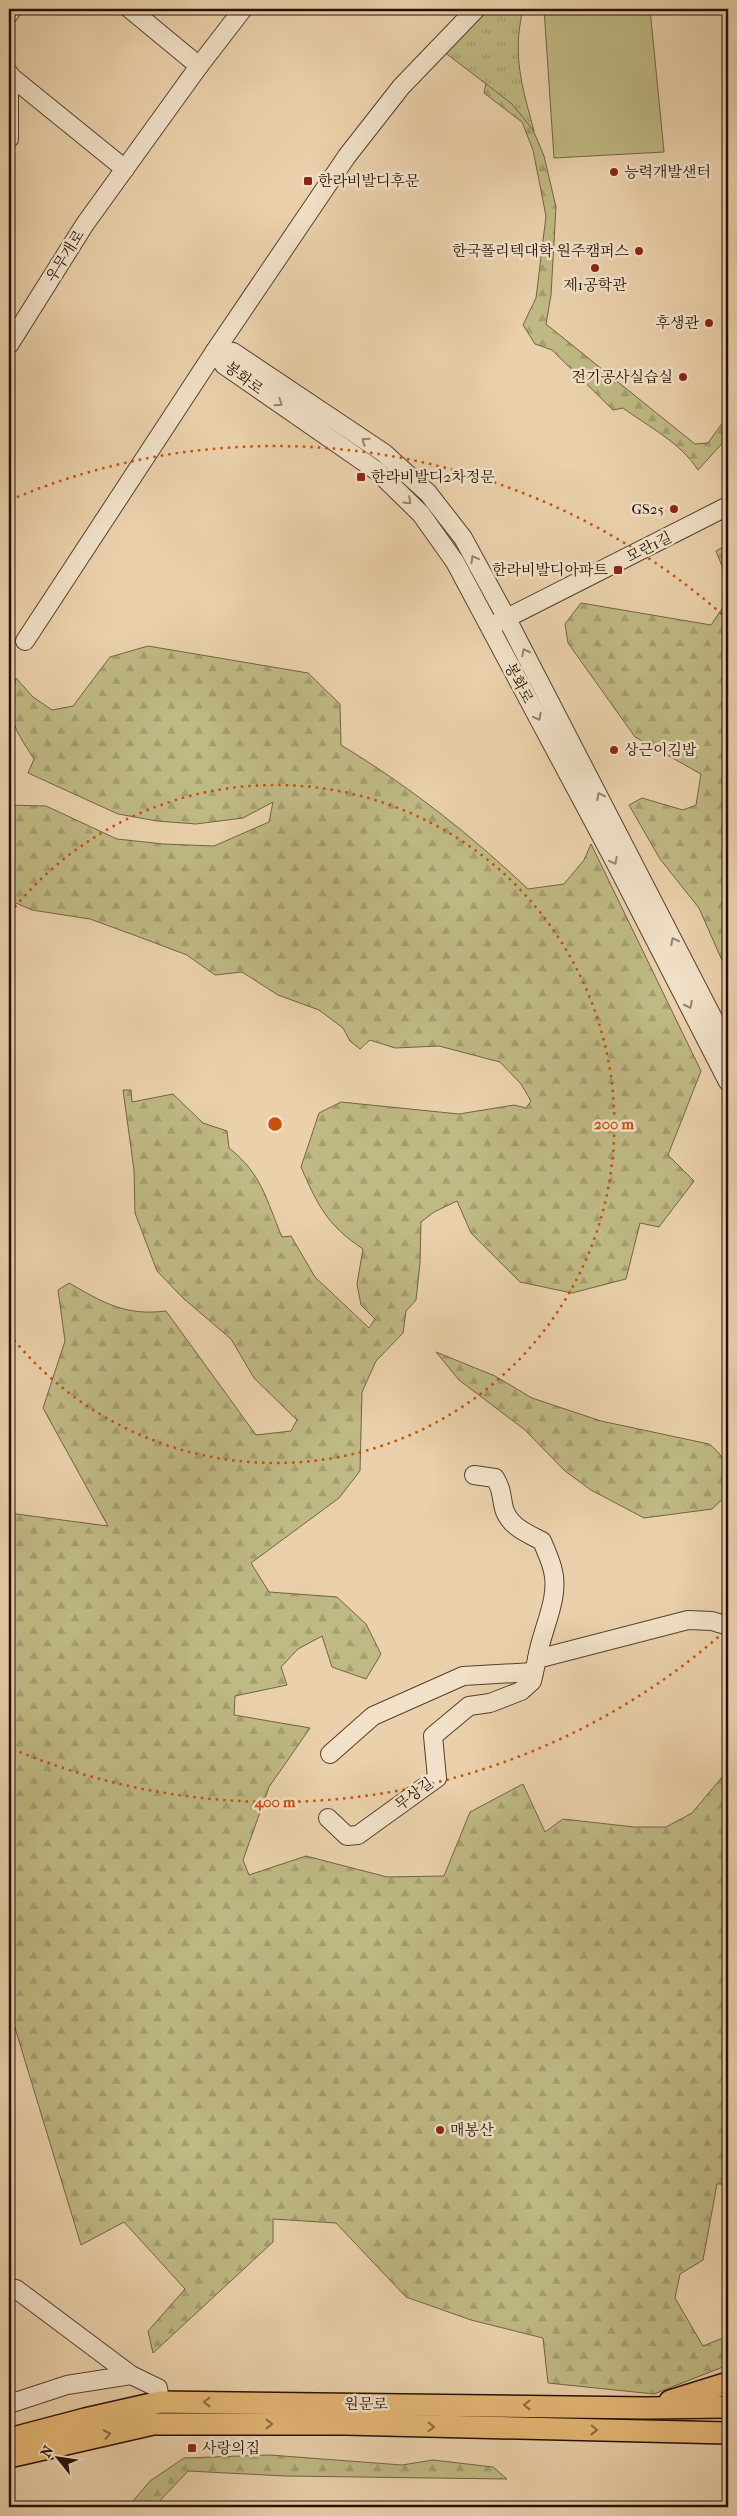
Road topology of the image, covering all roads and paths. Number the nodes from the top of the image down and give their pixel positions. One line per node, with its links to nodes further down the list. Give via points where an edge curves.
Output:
1 (12, 9): 5 (street)
2 (130, 9): 6 (street)
3 (243, 9): 6 (street, 우무개로)
4 (476, 9): 11 (street, via 401,87 347,156)
5 (9, 14)
6 (199, 66): 9 (street, 우무개로)
7 (9, 74): 8 (street); 9 (street)
8 (9, 139)
9 (125, 170): 10 (street, 우무개로, via 85,224)
10 (9, 344)
11 (215, 351): 13 (street, 봉화로, one-way to 11, via 463,538 428,493 384,453 257,368 233,352); 14 (street, 봉화로, one-way to 14, via 224,365 376,471 421,514 455,562); 15 (street)
12 (728, 506): 13 (street, 모란1길)
13 (506, 617): 14 (street, 모란1길); 16 (street, 봉화로, one-way to 13)
14 (490, 628): 17 (street, 봉화로, one-way to 17)
15 (25, 641)
16 (728, 1047)
17 (728, 1082)
18 (474, 1475): 20 (street, 무상길, via 495,1478 503,1491 507,1517 518,1528 542,1541 554,1572 550,1608)
19 (728, 1626): 20 (street, via 712,1621 688,1620)
20 (536, 1666): 21 (street, via 463,1676 373,1716); 22 (street, 무상길, via 532,1681 521,1691 490,1703 469,1706 432,1736 437,1778 358,1835 347,1836)
21 (330, 1754)
22 (328, 1818)
23 (16, 2289): 24 (street)
24 (131, 2375): 26 (street, via 158,2388); 27 (street, via 67,2385)
25 (728, 2383): 29 (main road)
26 (160, 2402): 29 (main road, 원문로, one-way to 26); 31 (main road, 원문로)
27 (9, 2404)
28 (728, 2407): 29 (main road, 원문로)
29 (646, 2408)
30 (728, 2433): 32 (main road, 원문로, one-way to 30, via 153,2424 344,2424)
31 (9, 2440)
32 (9, 2457)

